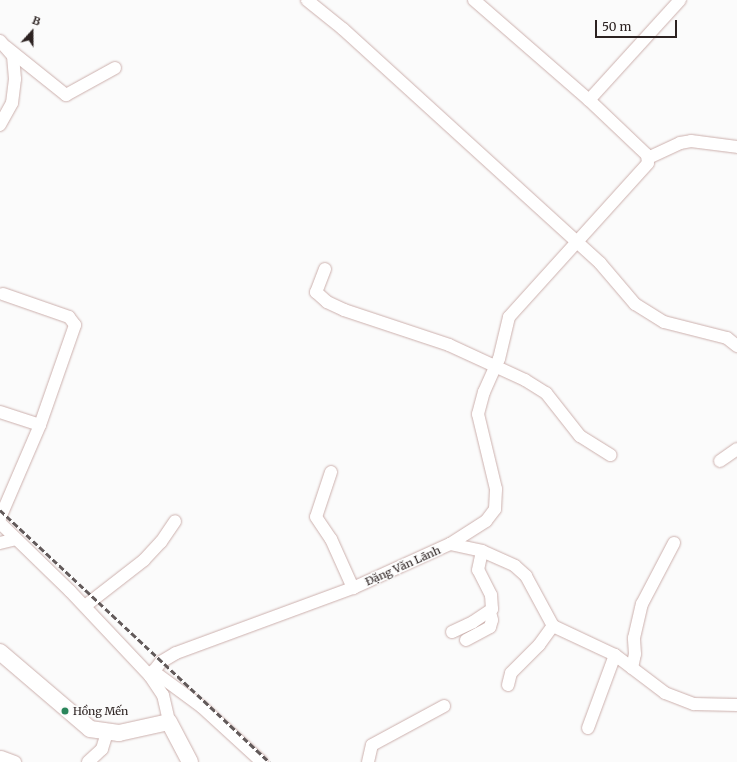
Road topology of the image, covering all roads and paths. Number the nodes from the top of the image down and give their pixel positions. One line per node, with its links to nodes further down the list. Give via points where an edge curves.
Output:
1 (307, 0): 10 (street, via 343,29)
2 (474, 0): 6 (street)
3 (680, 0): 6 (street)
4 (3, 44): 5 (street, via 66,95); 7 (street, via 13,56 15,68 14,94 9,112)
5 (115, 68)
6 (589, 100): 9 (street)
7 (0, 125)
8 (737, 147): 9 (street, via 691,141 680,143)
9 (648, 158): 10 (street, via 645,169)
10 (576, 244): 13 (street, via 600,263 644,311 664,322 727,338); 14 (street, via 511,314)
11 (325, 268): 14 (street, via 316,292 332,305 401,327)
12 (3, 294): 16 (street, via 69,317 75,323)
13 (737, 346)
14 (497, 365): 18 (street, via 546,393 580,436); 27 (street, via 484,392 478,414 496,489 495,509 490,518)
15 (0, 412): 16 (street)
16 (40, 425): 21 (street)
17 (737, 450): 19 (street)
18 (610, 455)
19 (720, 461)
20 (331, 472): 29 (street, via 316,517 331,539)
21 (0, 518)
22 (175, 520): 30 (street, via 149,556)
23 (0, 523): 24 (street)
24 (16, 539): 25 (street); 30 (street)
25 (0, 543)
26 (674, 543): 37 (street, via 642,604 634,638)
27 (450, 544): 28 (street, Đặng Văn Lãnh); 29 (street, Đặng Văn Lãnh)
28 (482, 552): 31 (street, via 478,570 493,602); 32 (street, Đặng Văn Lãnh, via 505,560 521,570)
29 (353, 588): 38 (street, Đặng Văn Lãnh, via 176,652 161,662)
30 (85, 606): 38 (street)
31 (490, 612): 33 (street); 34 (street, via 490,627)
32 (552, 626): 36 (street); 39 (street, via 539,645 511,673)
33 (452, 632)
34 (466, 640)
35 (0, 652): 44 (street, via 90,729)
36 (615, 655): 37 (street); 43 (street)
37 (632, 668): 40 (street, via 665,693 681,701 694,704)
38 (152, 674): 42 (street, via 163,695); 49 (street, via 202,707)
39 (508, 685)
40 (737, 705)
41 (444, 706): 50 (street, via 372,745)
42 (169, 722): 44 (street, via 119,733); 48 (street)
43 (588, 728)
44 (107, 733): 47 (street, via 102,749)
45 (1, 757): 46 (street)
46 (15, 762)
47 (88, 762)
48 (190, 762)
49 (262, 762)
50 (368, 762)

